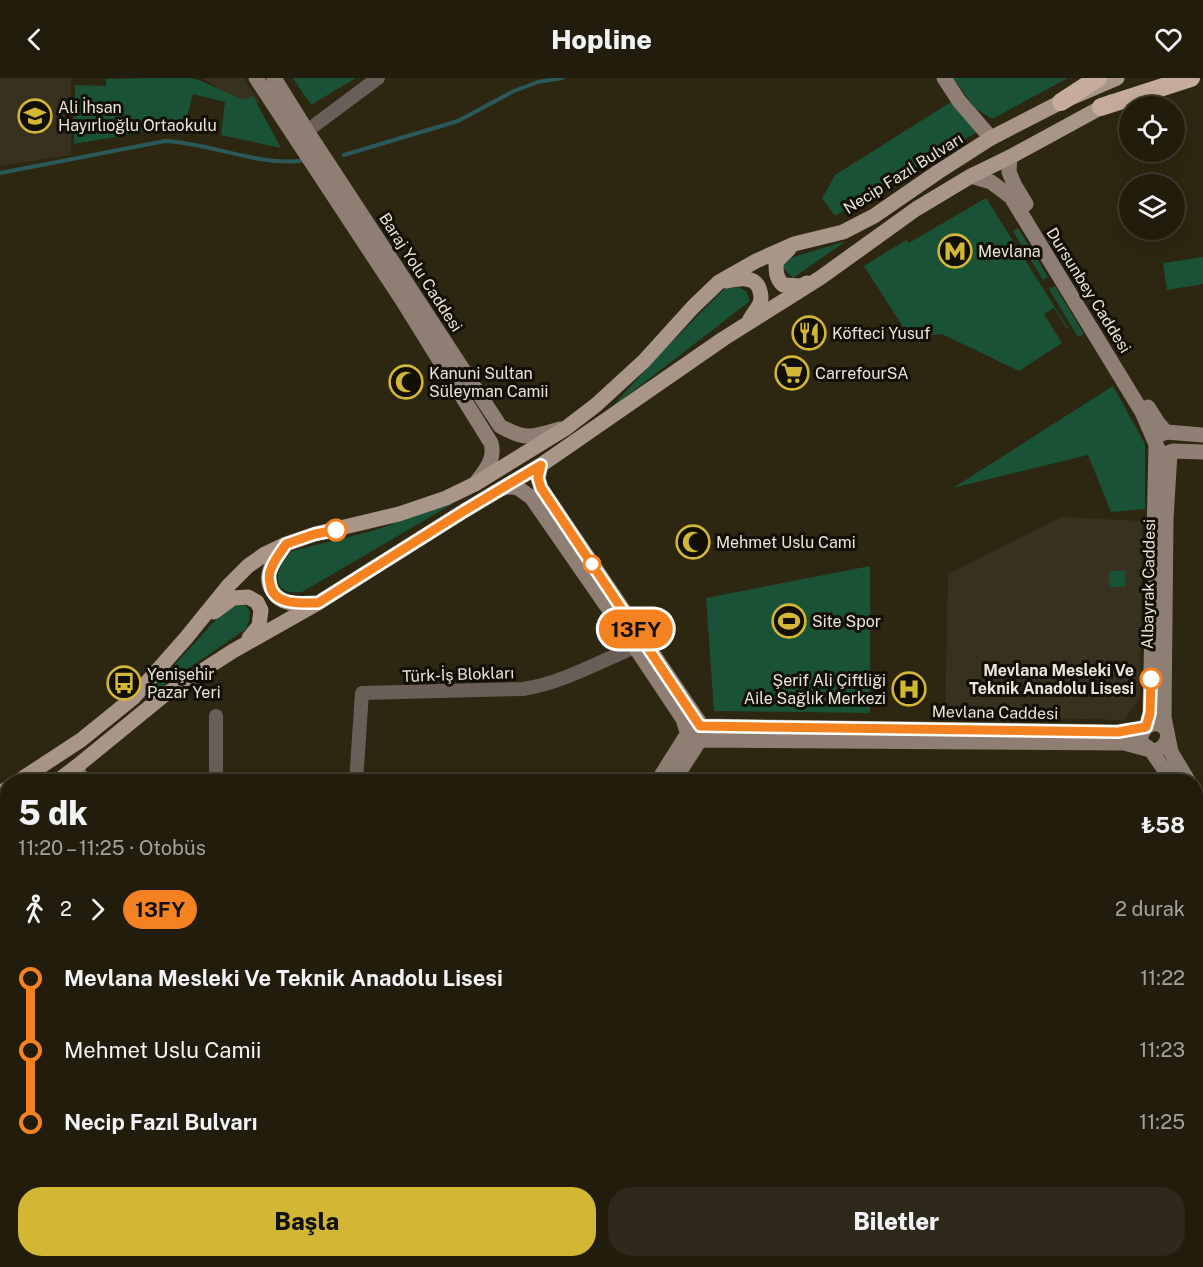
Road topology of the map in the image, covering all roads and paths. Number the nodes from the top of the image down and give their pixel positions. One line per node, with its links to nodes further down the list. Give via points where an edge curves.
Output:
1 (256, 78): 17 (street, Baraj Yolu Caddesi)
2 (274, 78): 10 (street, Baraj Yolu Caddesi)
3 (378, 78): 10 (street)
4 (944, 78): 11 (street)
5 (1160, 78): 9 (main road)
6 (1191, 78): 9 (highway)
7 (1106, 80): 8 (highway)
8 (1061, 102): 11 (main road, Necip Fazıl Bulvarı)
9 (1101, 107): 12 (main road)
10 (307, 131): 17 (street, Baraj Yolu Caddesi)
11 (991, 138): 14 (main road, Necip Fazıl Bulvarı, via 874,216 843,231)
12 (1010, 157): 13 (main road); 21 (street, Dursunbey Caddesi, via 1009,172 1015,186 1158,423)
13 (971, 176): 15 (main road, via 916,209); 21 (street, Dursunbey Caddesi, via 991,182 1011,198)
14 (794, 244): 15 (main road, via 776,262 778,279 783,285 801,286); 16 (main road, Necip Fazıl Bulvarı)
15 (820, 278): 18 (main road)
16 (719, 282): 18 (main road, via 741,278 759,285 760,304); 19 (main road, Necip Fazıl Bulvarı, via 644,361)
17 (410, 299): 19 (street, Baraj Yolu Caddesi, via 500,426 513,434 532,437); 24 (street, Baraj Yolu Caddesi, via 491,443 493,456)
18 (744, 326): 23 (main road)
19 (566, 428): 24 (main road, Necip Fazıl Bulvarı)
20 (1203, 435): 21 (street)
21 (1165, 443): 22 (street); 32 (street, Albayrak Caddesi, via 1150,713); 34 (street, Albayrak Caddesi)
22 (1203, 452)
23 (541, 465): 25 (main road); 33 (street, via 541,488)
24 (475, 484): 26 (main road, Necip Fazıl Bulvarı, via 399,514)
25 (503, 488): 27 (main road); 29 (street, via 513,486 531,497)
26 (286, 544): 27 (main road, via 270,570 271,591 291,603); 28 (main road, Necip Fazıl Bulvarı, via 248,566)
27 (318, 603): 30 (main road)
28 (194, 627): 30 (main road, via 233,598 248,597 257,602 261,610 259,626); 37 (main road, Necip Fazıl Bulvarı, via 133,698 81,740)
29 (635, 647): 33 (street, via 682,719); 41 (street, Türk-İş Blokları, via 538,686 362,693)
30 (233, 651): 36 (main road, via 163,696)
31 (216, 716): 40 (street)
32 (1146, 727): 33 (street, Mevlana Caddesi, via 1118,732); 34 (street, via 1161,726); 35 (street, via 1141,740)
33 (696, 733): 35 (street, Mevlana Caddesi, via 1124,743); 42 (street); 43 (street)
34 (1167, 735): 35 (street, via 1163,747); 45 (street, Albayrak Caddesi, via 1171,752)
35 (1150, 749): 44 (street)
36 (76, 767): 38 (main road); 39 (street)
37 (29, 774)
38 (67, 774)
39 (79, 774)
40 (216, 774)
41 (357, 774)
42 (663, 774)
43 (677, 774)
44 (1167, 774)
45 (1184, 774)

